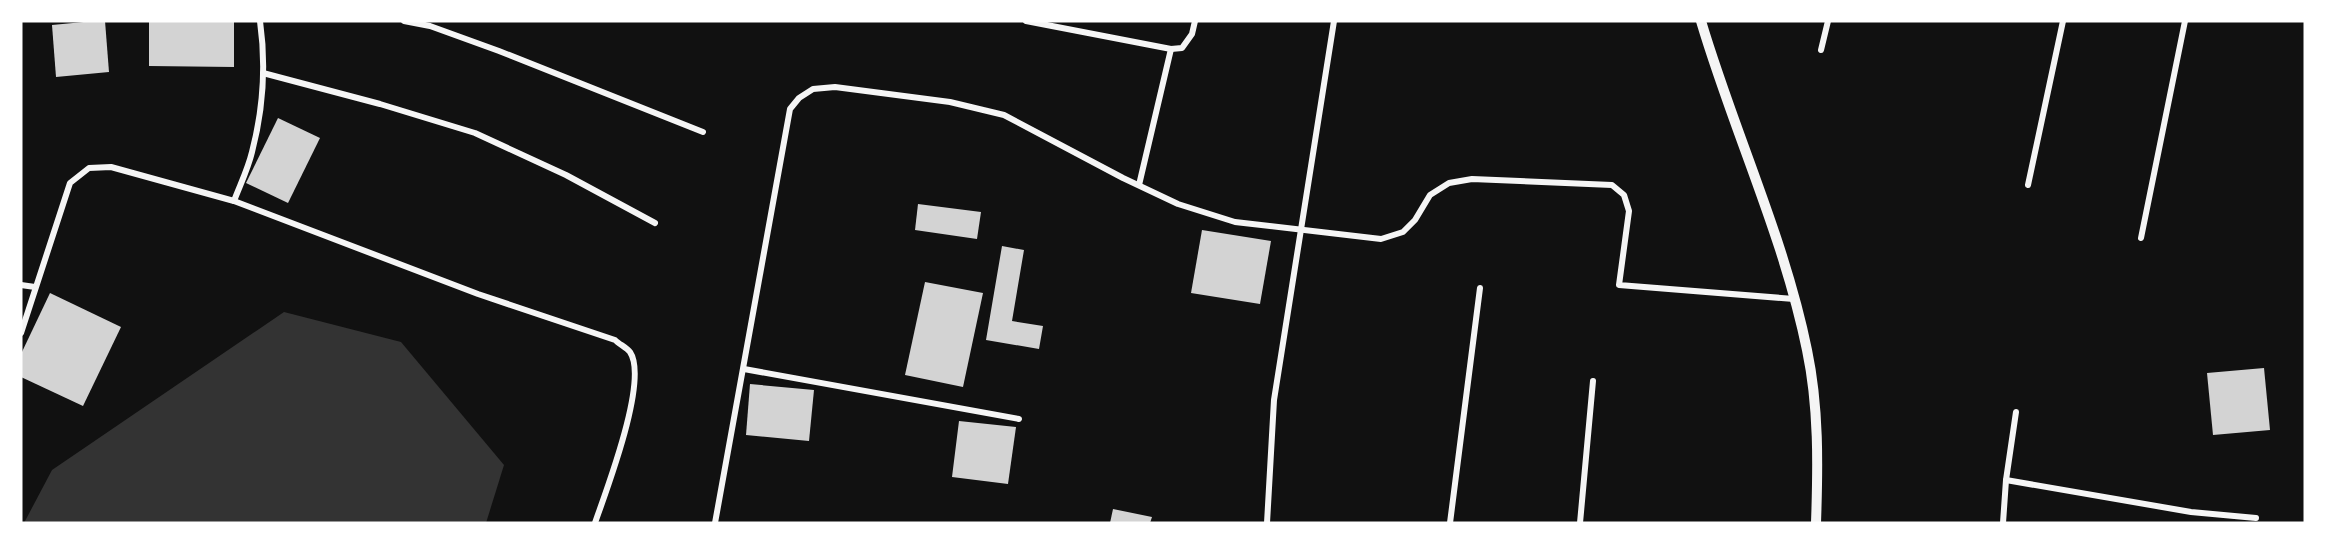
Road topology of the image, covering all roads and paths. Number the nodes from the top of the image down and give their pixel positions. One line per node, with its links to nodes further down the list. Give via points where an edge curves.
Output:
1 (260, 21): 12 (street)
2 (404, 21): 13 (street, via 430,26 499,51)
3 (1026, 21): 10 (street)
4 (1195, 21): 10 (street, via 1182,48)
5 (1334, 21): 18 (street)
6 (1701, 21): 23 (street, via 1784,259)
7 (1828, 21): 11 (street)
8 (2063, 21): 15 (street)
9 (2186, 21): 19 (street)
10 (1171, 49): 14 (street)
11 (1821, 50)
12 (262, 73): 16 (street, via 261,110 252,154); 17 (street, via 475,133 566,175)
13 (703, 132)
14 (1139, 185): 18 (street, via 1178,204 1235,222); 25 (street, via 1004,115 950,102 835,87 813,89 790,108)
15 (2028, 186)
16 (234, 201): 21 (street, via 111,167 89,168 69,183); 31 (street, via 478,294 615,340 630,352 635,367 633,396)
17 (655, 223)
18 (1300, 229): 23 (street, via 1381,239 1403,232 1430,195 1449,183 1472,179 1612,185 1624,195 1629,211 1619,285); 33 (street, via 1274,400)
19 (2141, 238)
20 (21, 285): 21 (street)
21 (35, 287): 24 (street)
22 (1480, 288): 34 (street)
23 (1794, 299): 36 (street, via 1808,352 1818,448)
24 (21, 333)
25 (744, 369): 28 (street); 32 (street)
26 (1593, 381): 35 (street)
27 (2016, 412): 29 (street)
28 (1019, 419)
29 (2006, 480): 30 (street, via 2191,512); 37 (street)
30 (2256, 518)
31 (595, 523)
32 (715, 523)
33 (1267, 523)
34 (1450, 523)
35 (1580, 523)
36 (1816, 523)
37 (2003, 523)

